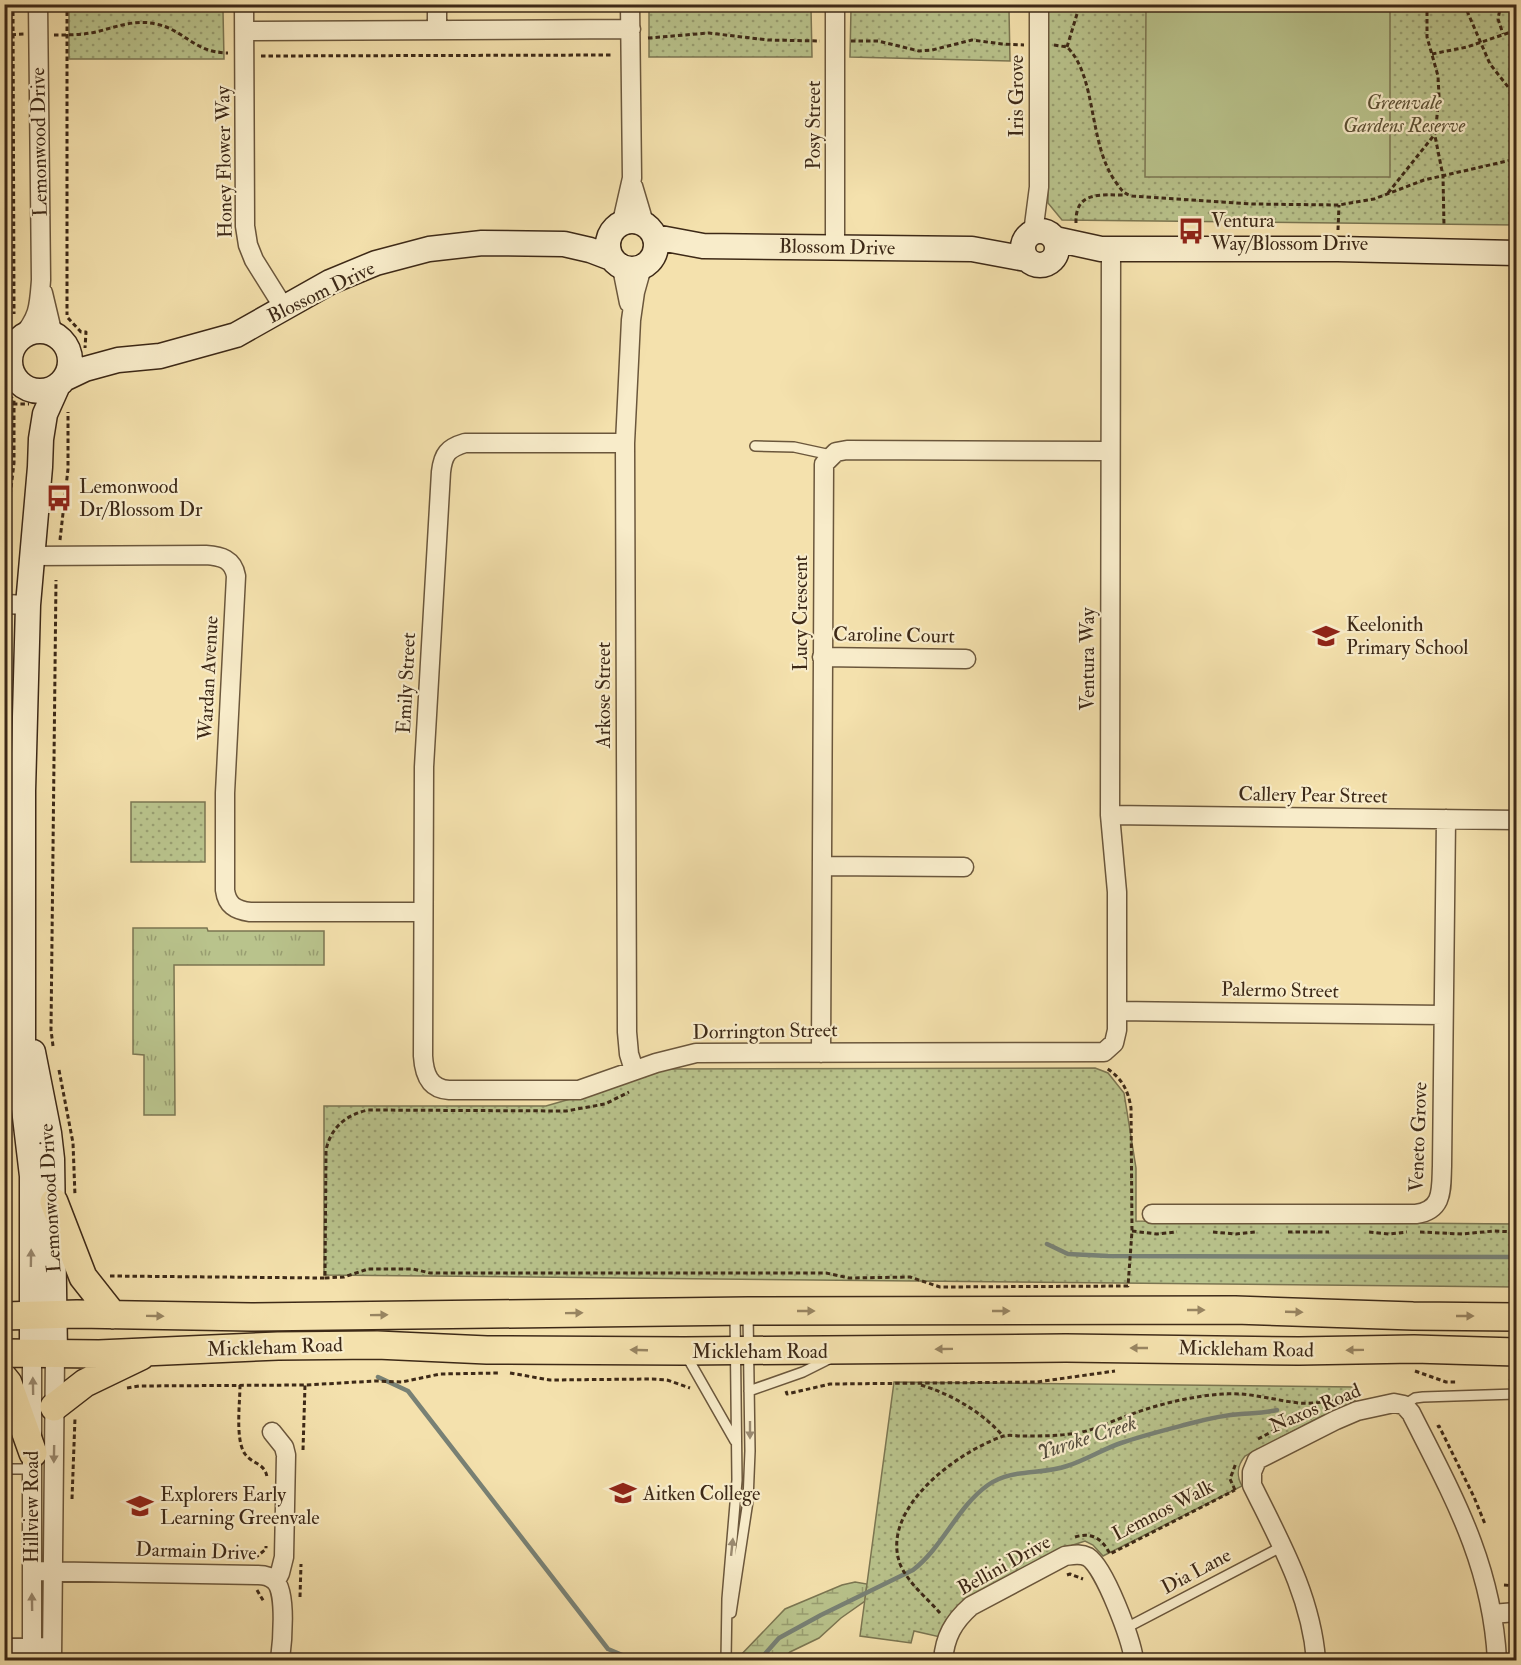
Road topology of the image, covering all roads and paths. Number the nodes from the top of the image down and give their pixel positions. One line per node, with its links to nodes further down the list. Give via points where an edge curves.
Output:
1 (13, 4): 44 (path)
2 (38, 4): 42 (street, Lemonwood Drive)
3 (67, 4): 45 (path)
4 (244, 4): 15 (street, Honey Flower Way)
5 (437, 4): 14 (street)
6 (630, 4): 13 (street, Arkose Street)
7 (835, 4): 21 (street, Posy Street)
8 (1039, 4): 23 (street, Iris Grove)
9 (1080, 4): 24 (path)
10 (1427, 4): 26 (path)
11 (1464, 4): 22 (path)
12 (1501, 4): 20 (path, via 1498,19)
13 (630, 29): 14 (street); 27 (street, Arkose Street)
14 (437, 30): 15 (street)
15 (244, 31): 25 (street, Honey Flower Way)
16 (1516, 32): 20 (path)
17 (11, 34): 19 (path)
18 (69, 34): 25 (path, via 147,22 166,27 200,48 217,53)
19 (4, 35)
20 (1503, 35): 22 (path)
21 (835, 41): 23 (path, via 878,41 919,51 972,39); 27 (path, via 778,41 709,33 648,38 648,55); 38 (street, Posy Street)
22 (1479, 43): 26 (path); 28 (path)
23 (1039, 45): 24 (path); 36 (street, Iris Grove, via 1039,187)
24 (1067, 46): 33 (path, via 1083,72 1103,157)
25 (235, 52): 27 (path, via 261,52 261,57); 43 (street, Honey Flower Way, via 248,245)
26 (1432, 54): 29 (path, via 1438,76)
27 (630, 55): 37 (street, Arkose Street)
28 (1516, 97)
29 (1436, 133): 31 (path); 32 (path)
30 (1515, 158): 31 (path)
31 (1443, 176): 32 (path); 35 (path)
32 (1387, 194): 34 (path)
33 (1127, 195): 34 (path, via 1253,204); 36 (path, via 1086,198)
34 (1339, 205): 40 (path)
35 (1444, 226)
36 (1045, 244): 38 (street, Blossom Drive, via 972,249); 39 (street, Blossom Drive, via 1078,256)
37 (633, 245): 38 (street, Blossom Drive); 43 (street, Blossom Drive, via 590,238 564,244 482,243 429,249 330,282); 53 (street, Arkose Street, via 635,292)
38 (835, 246)
39 (1106, 249): 40 (street, Blossom Drive); 55 (street, Ventura Way)
40 (1338, 249): 41 (street, Blossom Drive)
41 (1516, 253)
42 (41, 280): 46 (street, Lemonwood Drive); 47 (street, Lemonwood Drive, via 33,324)
43 (284, 308): 48 (street, Blossom Drive, via 236,336 160,356)
44 (14, 314)
45 (68, 315)
46 (59, 340): 47 (street, via 36,331); 48 (street, Blossom Drive, via 99,357); 50 (street, via 70,363)
47 (13, 344): 49 (street)
48 (118, 360): 50 (street, Blossom Drive, via 84,369)
49 (12, 382): 50 (street, via 41,391); 51 (path, via 14,404); 52 (street, Lemonwood Drive, via 32,404)
50 (61, 382): 52 (street, Lemonwood Drive, via 45,414)
51 (4, 404)
52 (41, 439): 57 (street, Lemonwood Drive)
53 (625, 443): 68 (street, Emily Street, via 465,443 453,447 444,457 424,767); 76 (street, Arkose Street, via 627,1032)
54 (755, 446): 56 (lane, via 794,447)
55 (1109, 451): 56 (street, via 847,450); 63 (street, Ventura Way)
56 (831, 455): 60 (street, Lucy Crescent, via 822,470)
57 (31, 556): 59 (street, Lemonwood Drive); 68 (street, Wardan Avenue, via 206,555 231,563 236,576 225,793 226,898 231,906 245,911)
58 (56, 580): 72 (path, via 51,1030)
59 (16, 605): 62 (street, Lemonwood Drive)
60 (822, 657): 61 (street, Caroline Court); 66 (street, Lucy Crescent)
61 (966, 659)
62 (14, 791): 69 (street, Lemonwood Drive)
63 (1110, 815): 64 (street, Callery Pear Street); 70 (street, Ventura Way, via 1117,892)
64 (1446, 819): 65 (street, Callery Pear Street); 71 (street, Veneto Grove)
65 (1516, 820)
66 (822, 867): 67 (street); 73 (street, Lucy Crescent)
67 (964, 867)
68 (423, 912): 78 (street, Emily Street, via 424,1068 429,1080)
69 (25, 1008): 80 (street, Lemonwood Drive); 88 (street, Lemonwood Drive, one-way to 69, via 23,1100)
70 (1117, 1011): 71 (street, Palermo Street); 74 (street, Ventura Way, via 1114,1043)
71 (1443, 1015): 81 (street, Veneto Grove, via 1441,1180 1439,1199 1429,1211 1400,1215)
72 (54, 1053)
73 (821, 1053): 74 (street, Dorrington Street); 76 (street, Dorrington Street, via 696,1053)
74 (1097, 1060): 84 (path, via 1123,1083 1131,1108 1132,1231 1128,1286 940,1287 910,1277 849,1278 826,1273 429,1274 413,1269 368,1269)
75 (57, 1061): 80 (path, via 74,1143)
76 (634, 1070): 78 (street, Dorrington Street, via 579,1090)
77 (634, 1089): 84 (path, via 606,1104 566,1111 368,1110 344,1119 328,1138 326,1150)
78 (443, 1090)
79 (8, 1148): 82 (path)
80 (64, 1203): 86 (main road, via 83,1277); 88 (street, Lemonwood Drive)
81 (1152, 1214)
82 (4, 1259)
83 (102, 1275): 84 (path)
84 (325, 1278)
85 (741, 1311): 86 (main road, Mickleham Road, one-way to 85); 89 (main road, Mickleham Road, one-way to 89, via 1235,1310); 90 (lane); 90 (lane, via 749,1335)
86 (114, 1315): 88 (main road, Mickleham Road)
87 (4, 1316): 88 (main road, Mickleham Road)
88 (43, 1316): 96 (street, Lemonwood Drive)
89 (1516, 1317)
90 (741, 1351): 91 (main road, Mickleham Road); 93 (main road, Mickleham Road); 108 (lane); 118 (lane)
91 (844, 1351): 94 (main road, Mickleham Road, one-way to 91, via 1077,1348); 101 (lane)
92 (150, 1352): 93 (main road, Mickleham Road, one-way to 92, via 377,1345); 96 (main road, Mickleham Road); 114 (main road, via 85,1383)
93 (684, 1352): 105 (lane)
94 (1516, 1352)
95 (4, 1353): 96 (main road, Mickleham Road)
96 (43, 1354): 114 (street, Hillview Road); 119 (street, Hillview Road, one-way to 96)
97 (1118, 1371): 104 (path, via 1038,1382)
98 (1413, 1371): 103 (path, via 1446,1382)
99 (4, 1378): 119 (main road)
100 (1516, 1379): 102 (path)
101 (780, 1380): 104 (path, via 788,1394 830,1384); 108 (lane)
102 (1507, 1381)
103 (1467, 1382)
104 (909, 1384): 117 (path, via 947,1394)
105 (703, 1385): 106 (path, via 690,1388 652,1379 550,1380 512,1373 440,1374 402,1382); 118 (lane)
106 (240, 1386): 107 (path); 121 (path, via 242,1450 266,1469)
107 (120, 1389)
108 (750, 1391): 143 (lane, one-way to 143, via 748,1501)
109 (1516, 1394): 112 (lane, via 1423,1396)
110 (1300, 1403): 117 (path, via 1241,1393 1215,1395 1156,1407 1073,1434)
111 (1312, 1403): 113 (path)
112 (1404, 1405): 116 (street); 126 (street, Naxos Road, via 1394,1403 1357,1412 1257,1460 1252,1485)
113 (1315, 1410)
114 (65, 1412): 123 (path); 131 (street, Hillview Road, one-way to 131)
115 (272, 1432): 134 (street, via 286,1455 284,1557)
116 (1422, 1434): 124 (path, via 1439,1426); 141 (street, via 1468,1530)
117 (1003, 1436): 140 (path, via 964,1456 933,1479 901,1522 896,1545 900,1564)
118 (735, 1441): 143 (lane, one-way to 118, via 736,1507)
119 (33, 1461): 120 (lane); 130 (street, Hillview Road)
120 (6, 1469): 137 (path)
121 (267, 1485)
122 (1235, 1490): 127 (path, Lemnos Walk, via 1110,1554)
123 (72, 1508)
124 (1486, 1527)
125 (266, 1539): 129 (path, via 266,1550)
126 (1283, 1546): 142 (lane, Dia Lane); 151 (street, Naxos Road, via 1301,1591)
127 (1107, 1548)
128 (245, 1558): 129 (path)
129 (257, 1566): 131 (street, Darmain Drive); 134 (street, Darmain Drive); 138 (path, via 257,1593 264,1601)
130 (32, 1570): 131 (street, Darmain Drive); 145 (street, Hillview Road, one-way to 130)
131 (53, 1570): 146 (street, Hillview Road)
132 (1501, 1576): 135 (path, via 1504,1586)
133 (1060, 1579): 136 (path, via 1070,1574 1082,1578)
134 (276, 1581): 147 (street, Darmain Drive, via 282,1598)
135 (1516, 1586)
136 (1087, 1587)
137 (4, 1592)
138 (264, 1612)
139 (1516, 1612): 141 (street)
140 (940, 1613)
141 (1492, 1614): 152 (street)
142 (1125, 1628): 149 (street, Bellini Drive, via 1095,1563 1084,1555 1065,1556 971,1606 958,1617 946,1638); 150 (street)
143 (725, 1647): 148 (lane)
144 (4, 1648): 145 (street)
145 (32, 1654): 146 (street)
146 (52, 1654)
147 (280, 1660)
148 (726, 1660)
149 (943, 1660)
150 (1134, 1660)
151 (1316, 1660)
152 (1497, 1660)

